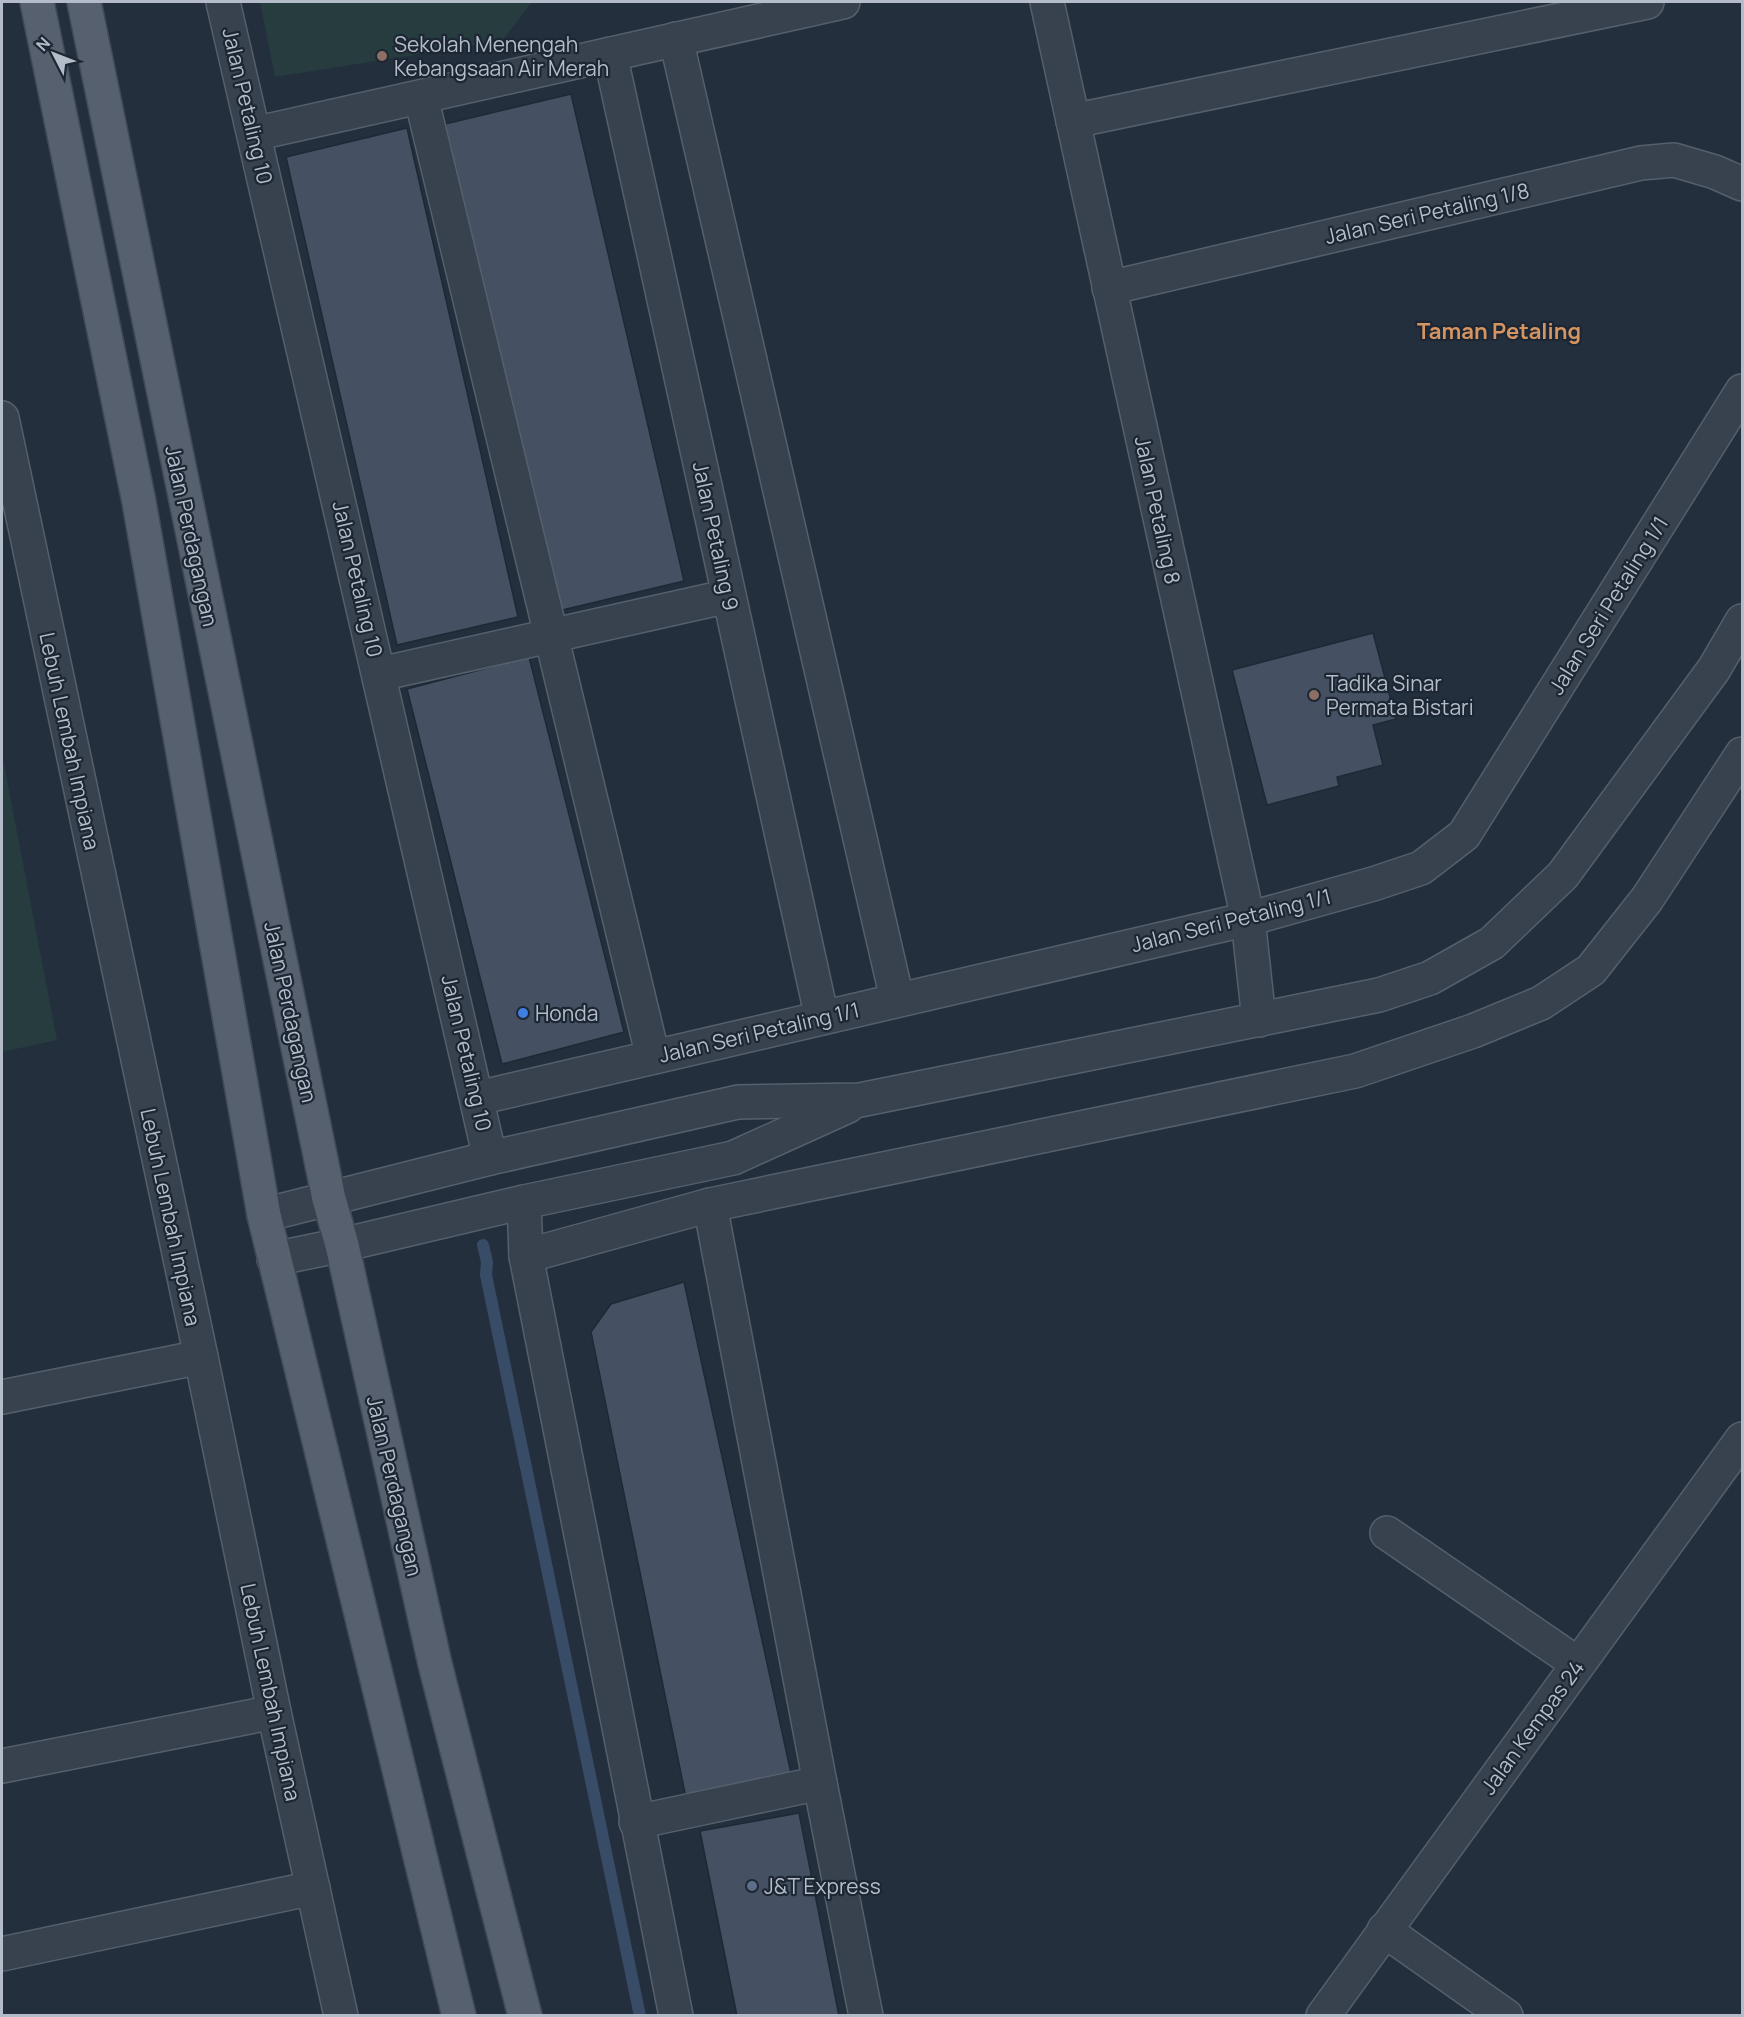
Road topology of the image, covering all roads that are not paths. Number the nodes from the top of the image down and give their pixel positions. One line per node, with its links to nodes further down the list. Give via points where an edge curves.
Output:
1 (37, 2): 32 (main road, via 139,502)
2 (84, 2): 29 (main road, Jalan Perdagangan)
3 (223, 2): 11 (street, Jalan Petaling 10)
4 (843, 2): 7 (street)
5 (1047, 2): 10 (street, Jalan Petaling 8)
6 (1647, 2): 10 (street)
7 (676, 39): 8 (street); 22 (street)
8 (610, 54): 9 (street); 16 (street, Jalan Petaling 9)
9 (420, 97): 11 (street); 18 (street)
10 (1073, 121): 13 (street, Jalan Petaling 8)
11 (254, 134): 19 (street, Jalan Petaling 10)
12 (1743, 184): 13 (street, Jalan Seri Petaling 1/8, via 1674,160 1641,163)
13 (1109, 288): 21 (street, Jalan Petaling 8)
14 (1743, 392): 21 (street, Jalan Seri Petaling 1/1, via 1464,835 1421,868)
15 (2, 418): 36 (street, Lebuh Lembah Impiana)
16 (729, 596): 18 (street); 23 (street, Jalan Petaling 9)
17 (1743, 621): 24 (street, via 1714,669 1563,875 1492,943 1430,978 1379,995)
18 (551, 637): 19 (street); 25 (street)
19 (380, 674): 26 (street, Jalan Petaling 10)
20 (1743, 754): 31 (street, via 1647,899 1591,970 1541,1003 1355,1071)
21 (1248, 919): 22 (street, Jalan Seri Petaling 1/1); 24 (street, Jalan Petaling 8)
22 (897, 999): 23 (street, Jalan Seri Petaling 1/1)
23 (822, 1018): 25 (street, Jalan Seri Petaling 1/1)
24 (1259, 1020): 27 (street)
25 (653, 1057): 26 (street, Jalan Seri Petaling 1/1)
26 (477, 1098): 28 (street, Jalan Petaling 10)
27 (860, 1100): 28 (street, via 738,1102); 30 (street, via 733,1158)
28 (490, 1158): 29 (street)
29 (329, 1199): 32 (street); 33 (main road, Jalan Perdagangan)
30 (524, 1202): 33 (street); 34 (street)
31 (710, 1205): 34 (street); 43 (street)
32 (264, 1215): 35 (main road)
33 (342, 1245): 35 (street); 50 (main road, Jalan Perdagangan, via 435,1664)
34 (526, 1256): 44 (street)
35 (274, 1259): 49 (main road)
36 (201, 1357): 37 (street); 41 (street, Lebuh Lembah Impiana)
37 (2, 1397)
38 (1743, 1439): 40 (street, Jalan Kempas 24)
39 (1388, 1533): 40 (street)
40 (1578, 1665): 46 (street, Jalan Kempas 24)
41 (274, 1712): 42 (street); 45 (street, Lebuh Lembah Impiana)
42 (2, 1766)
43 (820, 1783): 44 (street); 52 (street)
44 (636, 1822): 51 (street)
45 (313, 1888): 47 (street); 48 (street, Lebuh Lembah Impiana)
46 (1384, 1930): 53 (street, Jalan Kempas 24); 54 (street)
47 (2, 1953)
48 (341, 2016)
49 (459, 2016)
50 (525, 2016)
51 (676, 2016)
52 (866, 2016)
53 (1323, 2016)
54 (1506, 2016)

